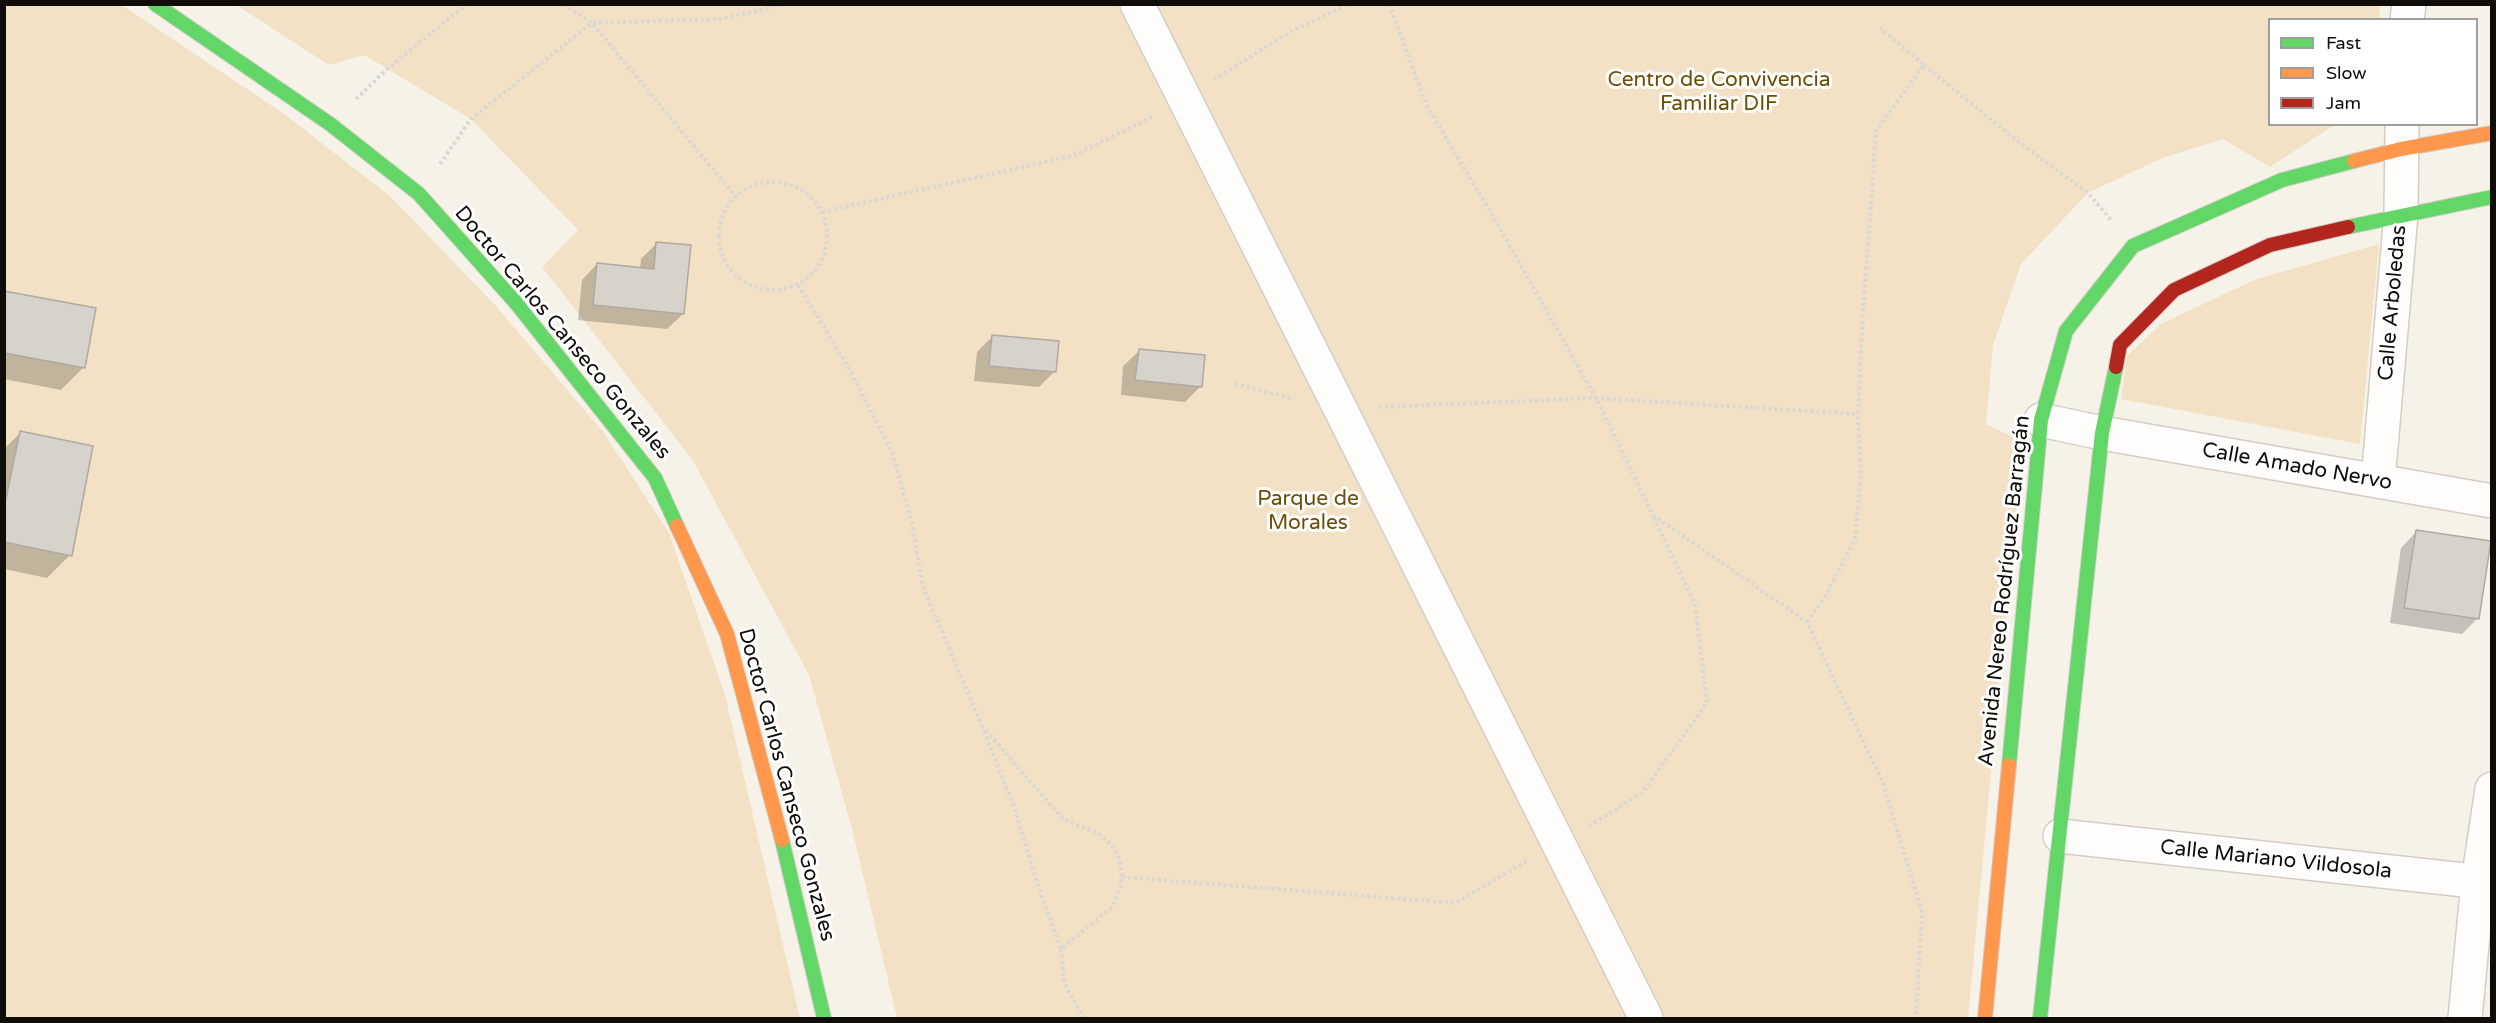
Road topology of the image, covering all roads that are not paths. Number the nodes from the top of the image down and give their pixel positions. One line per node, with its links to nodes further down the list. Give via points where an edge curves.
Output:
1 (155, 4): 14 (street, Doctor Carlos Canseco Gonzales, via 330,124 419,194 516,303 655,478 727,634)
2 (1137, 4): 15 (street)
3 (2492, 133): 4 (street, Avenida Nereo Rodríguez Barragán)
4 (2402, 137): 6 (street, Calle Arboledas); 7 (street, Avenida Nereo Rodríguez Barragán, via 2282,180 2133,246 2066,331)
5 (2492, 197): 6 (street)
6 (2401, 214): 8 (street, via 2270,245 2174,291 2120,345); 9 (street, Calle Arboledas)
7 (2041, 420): 8 (street, Calle Amado Nervo); 16 (street, Avenida Nereo Rodríguez Barragán)
8 (2102, 433): 9 (street, Calle Amado Nervo); 12 (street)
9 (2378, 481): 10 (street, Calle Amado Nervo)
10 (2492, 501)
11 (2492, 789): 13 (street)
12 (2060, 836): 13 (street, Calle Mariano Vildosola); 17 (street)
13 (2485, 883): 18 (street)
14 (824, 1018)
15 (1646, 1018)
16 (1985, 1018)
17 (2040, 1018)
18 (2465, 1018)

